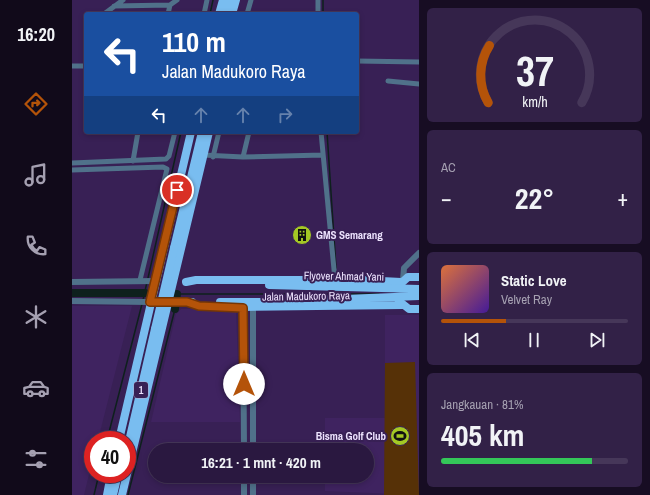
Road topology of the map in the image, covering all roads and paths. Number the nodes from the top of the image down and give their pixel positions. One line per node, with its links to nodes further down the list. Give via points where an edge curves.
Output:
1 (123, 0): 13 (street)
2 (143, 0): 11 (street)
3 (177, 0): 12 (street)
4 (207, 0): 16 (street)
5 (223, 0): 17 (highway)
6 (230, 0): 18 (highway)
7 (236, 0): 19 (highway)
8 (240, 0): 20 (highway)
9 (251, 0): 21 (street)
10 (318, 0): 22 (street)
11 (147, 5): 12 (street); 13 (street)
12 (170, 5): 15 (street)
13 (114, 6): 14 (street)
14 (106, 12)
15 (168, 12)
16 (204, 12)
17 (220, 12)
18 (227, 12)
19 (233, 12)
20 (237, 12)
21 (248, 12)
22 (318, 12)
23 (359, 61): 24 (street)
24 (419, 62)
25 (72, 66): 26 (street)
26 (84, 66)
27 (388, 81): 28 (street)
28 (419, 84)
29 (138, 134): 41 (street)
30 (174, 134): 41 (street, via 168,158)
31 (190, 134): 47 (highway)
32 (201, 134): 65 (highway, 1, bridge)
33 (208, 134): 37 (highway)
34 (219, 134): 39 (street)
35 (249, 134): 40 (street)
36 (321, 134): 38 (street)
37 (203, 155): 39 (street); 49 (highway)
38 (323, 156): 40 (street); 48 (street)
39 (213, 157): 40 (street)
40 (244, 157)
41 (133, 161): 42 (street)
42 (72, 163)
43 (72, 170): 46 (street, via 163,167 166,169)
44 (419, 253): 52 (street, via 404,268)
45 (419, 277): 52 (highway, Jalan Madukoro Raya, via 408,277)
46 (141, 280): 47 (street, Jalan Madukoro Raya); 50 (street, Jalan Madukoro Raya)
47 (152, 280): 49 (highway, Jalan Madukoro Raya); 57 (highway)
48 (338, 280): 51 (highway, Jalan Madukoro Raya); 52 (highway, Jalan Madukoro Raya)
49 (173, 281): 51 (highway, Jalan Madukoro Raya); 58 (highway)
50 (72, 282)
51 (186, 282): 53 (highway, Jalan Madukoro Raya)
52 (401, 283): 61 (highway, bridge, via 397,296)
53 (269, 285): 54 (highway, Flyover Ahmad Yani, bridge)
54 (419, 289)
55 (419, 296): 60 (highway, Flyover Ahmad Yani, bridge)
56 (72, 301): 57 (street, Jalan Madukoro Raya)
57 (147, 302): 58 (highway, Jalan Madukoro Raya); 66 (highway)
58 (168, 302): 59 (highway, Jalan Madukoro Raya); 77 (highway)
59 (185, 302): 60 (highway, Jalan Madukoro Raya); 62 (highway, Jalan Madukoro Raya, via 199,306)
60 (269, 302)
61 (402, 306): 63 (highway, Jalan Madukoro Raya); 64 (highway, Jalan Madukoro Raya)
62 (243, 308): 63 (highway, Jalan Madukoro Raya); 69 (street)
63 (253, 308): 70 (street)
64 (419, 309)
65 (154, 329): 67 (highway, 1); 68 (highway, 1)
66 (121, 431)
67 (129, 431)
68 (131, 431)
69 (244, 443)
70 (253, 443)
71 (109, 483): 75 (highway)
72 (117, 483): 76 (highway)
73 (244, 483): 78 (street)
74 (253, 483): 79 (street)
75 (107, 495)
76 (114, 495)
77 (122, 495)
78 (244, 495)
79 (253, 495)

